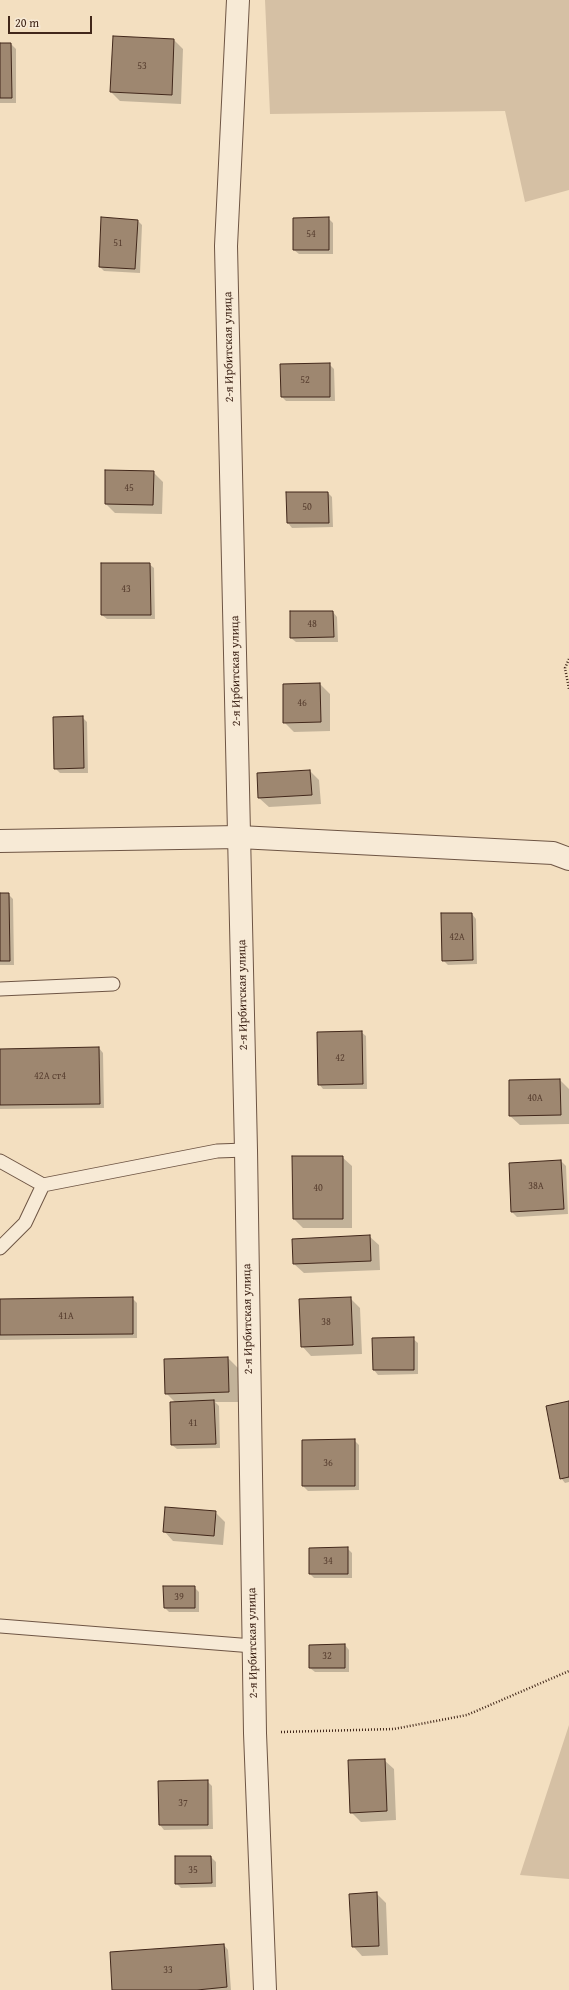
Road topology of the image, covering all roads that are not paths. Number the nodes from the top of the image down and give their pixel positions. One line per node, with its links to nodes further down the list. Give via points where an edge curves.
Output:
1 (238, 0): 2 (street, 2-я Ирбитская улица, via 226,246)
2 (239, 837): 3 (street); 4 (street, via 553,853); 7 (street, 2-я Ирбитская улица)
3 (0, 841)
4 (569, 859)
5 (113, 984): 6 (lane)
6 (0, 989)
7 (246, 1150): 9 (lane, via 217,1151); 12 (street, 2-я Ирбитская улица)
8 (0, 1161): 9 (lane)
9 (43, 1186): 10 (lane, via 25,1223)
10 (0, 1248)
11 (0, 1626): 12 (lane)
12 (253, 1646): 13 (street, 2-я Ирбитская улица)
13 (265, 1990)

